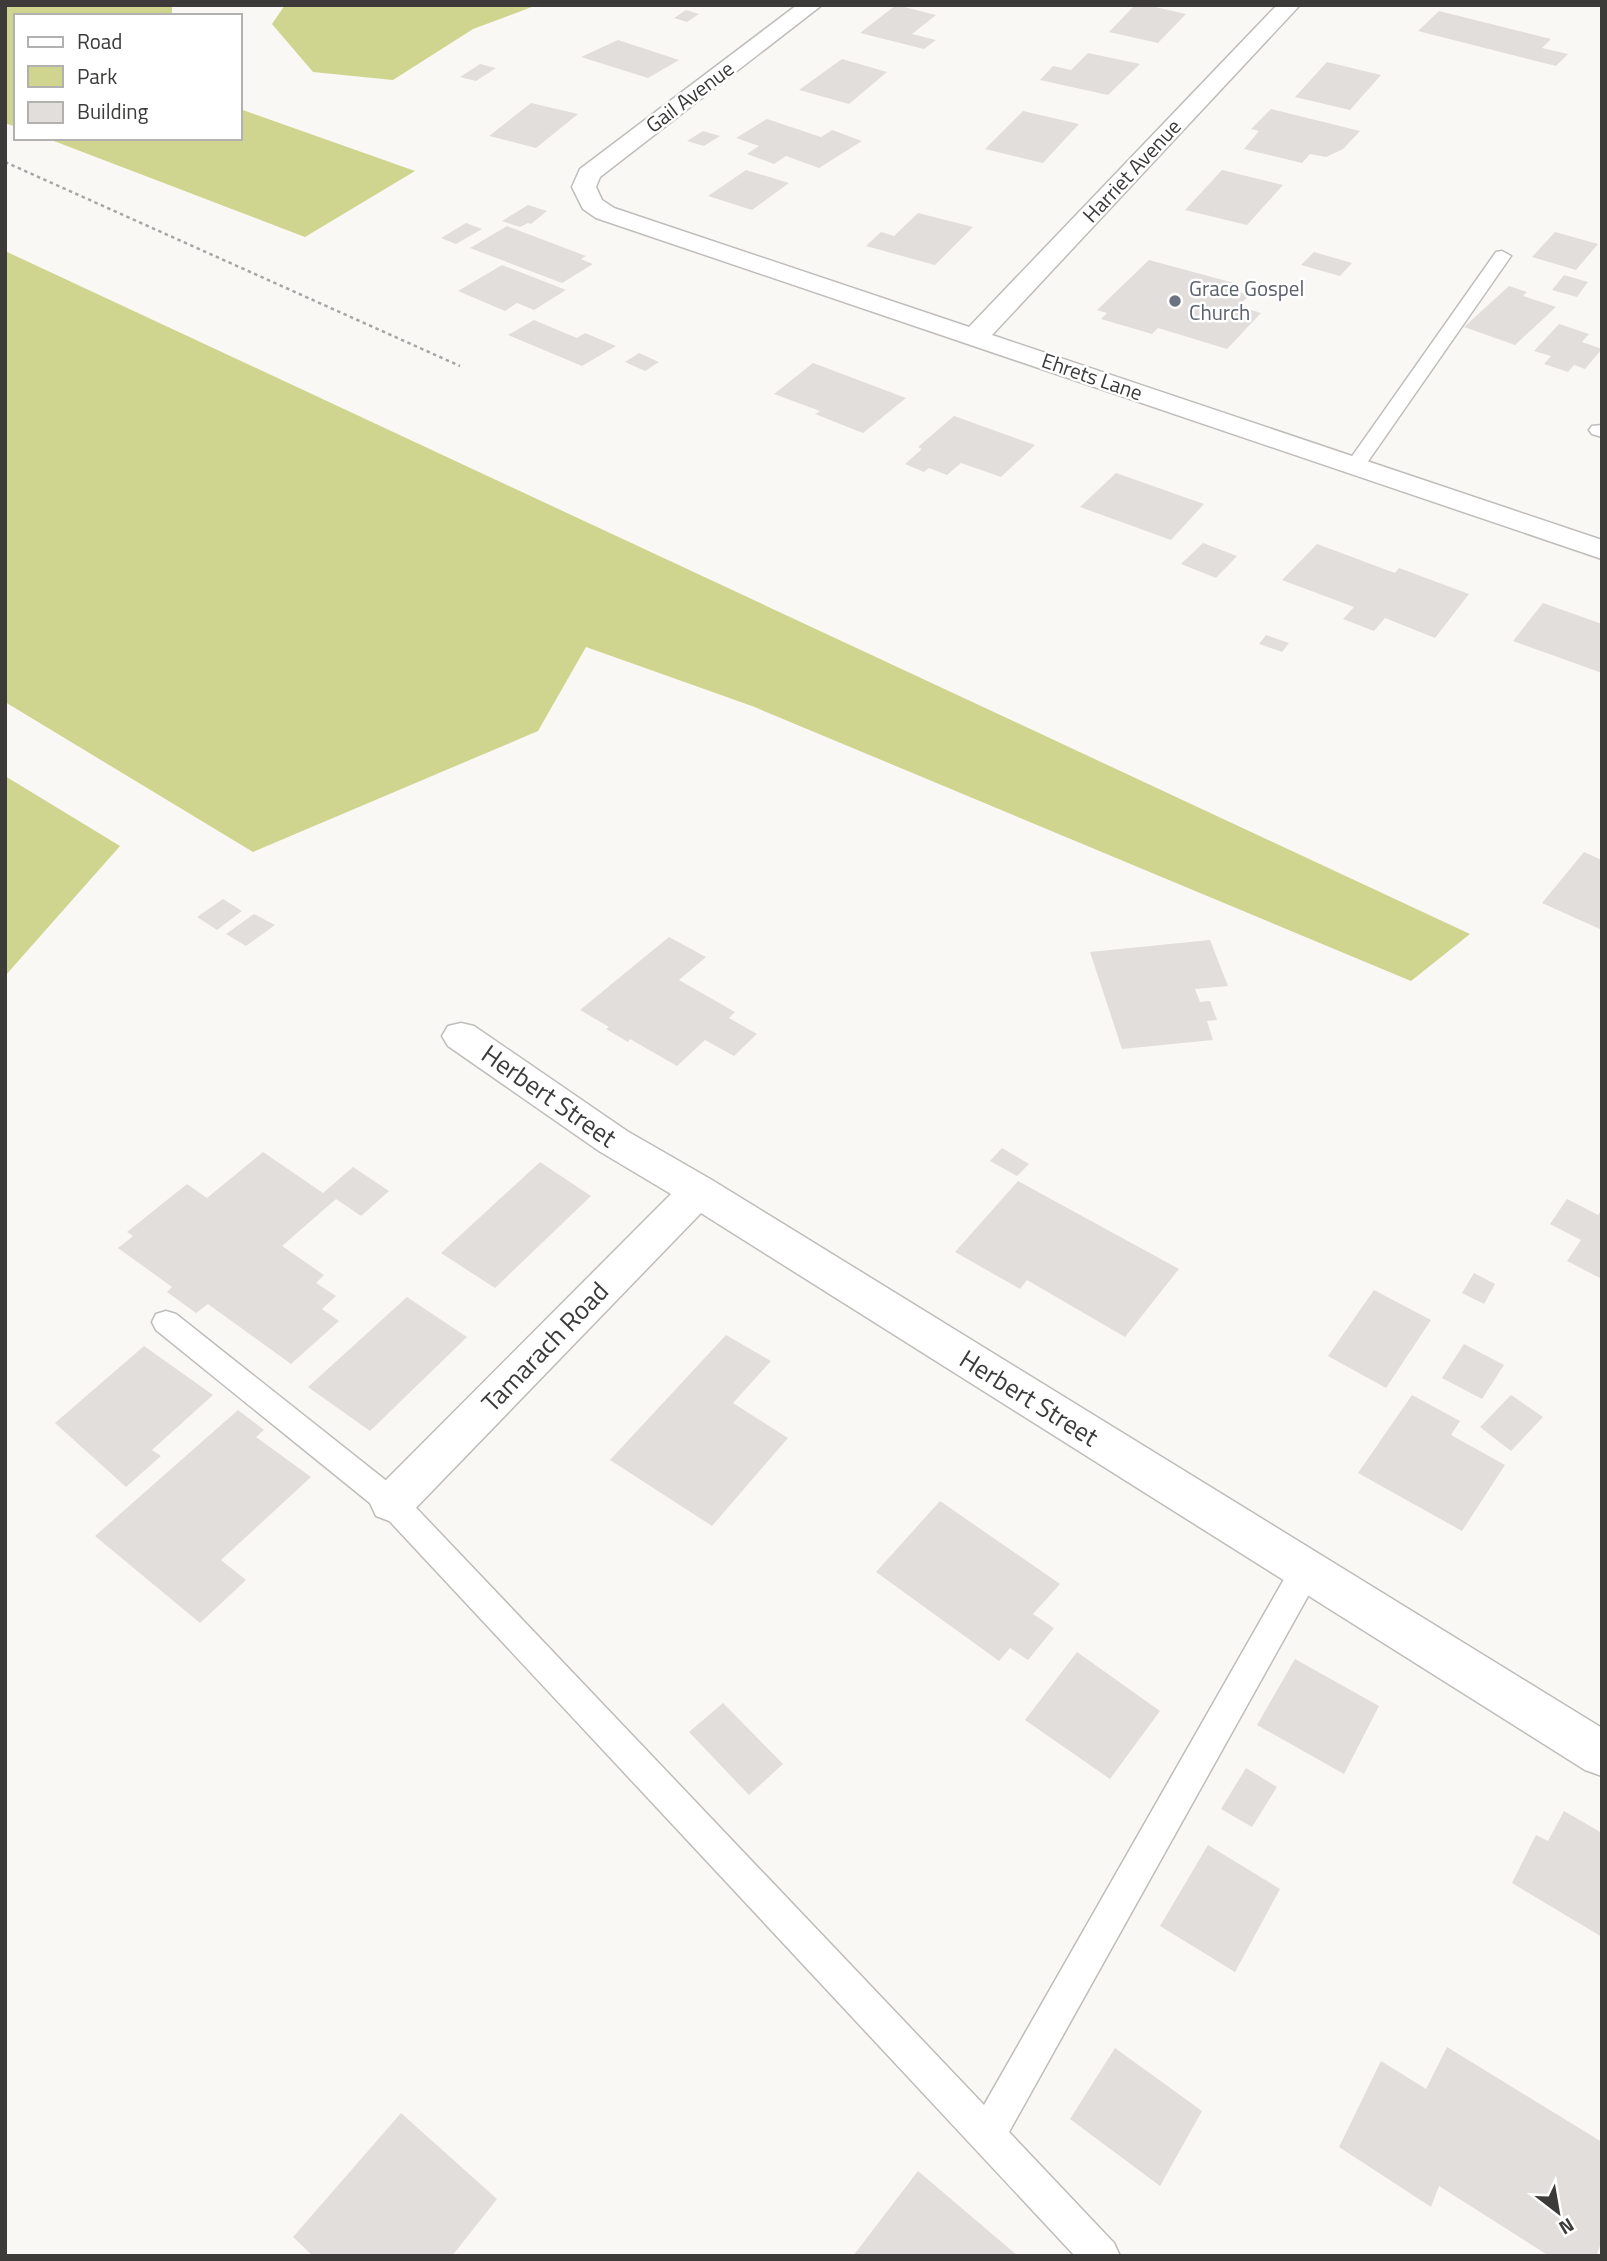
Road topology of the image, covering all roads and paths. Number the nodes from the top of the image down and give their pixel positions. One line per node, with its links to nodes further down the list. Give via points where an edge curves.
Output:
1 (811, 5): 4 (street, Gail Avenue, via 589,174 584,187)
2 (1289, 5): 6 (street, Harriet Avenue)
3 (5, 163): 7 (path)
4 (587, 197): 6 (street, Ehrets Lane, via 605,213)
5 (1502, 256): 8 (lane)
6 (975, 337): 8 (street, Ehrets Lane)
7 (460, 366)
8 (1354, 466): 9 (street, Ehrets Lane)
9 (1602, 550)
10 (461, 1036): 11 (street, Herbert Street, via 613,1141)
11 (698, 1191): 13 (street, Tamarach Road); 14 (street, Herbert Street)
12 (166, 1322): 13 (lane)
13 (392, 1503): 16 (lane)
14 (1306, 1570): 15 (street, Herbert Street); 16 (lane)
15 (1602, 1754)
16 (987, 2135): 17 (lane)
17 (1101, 2256)

